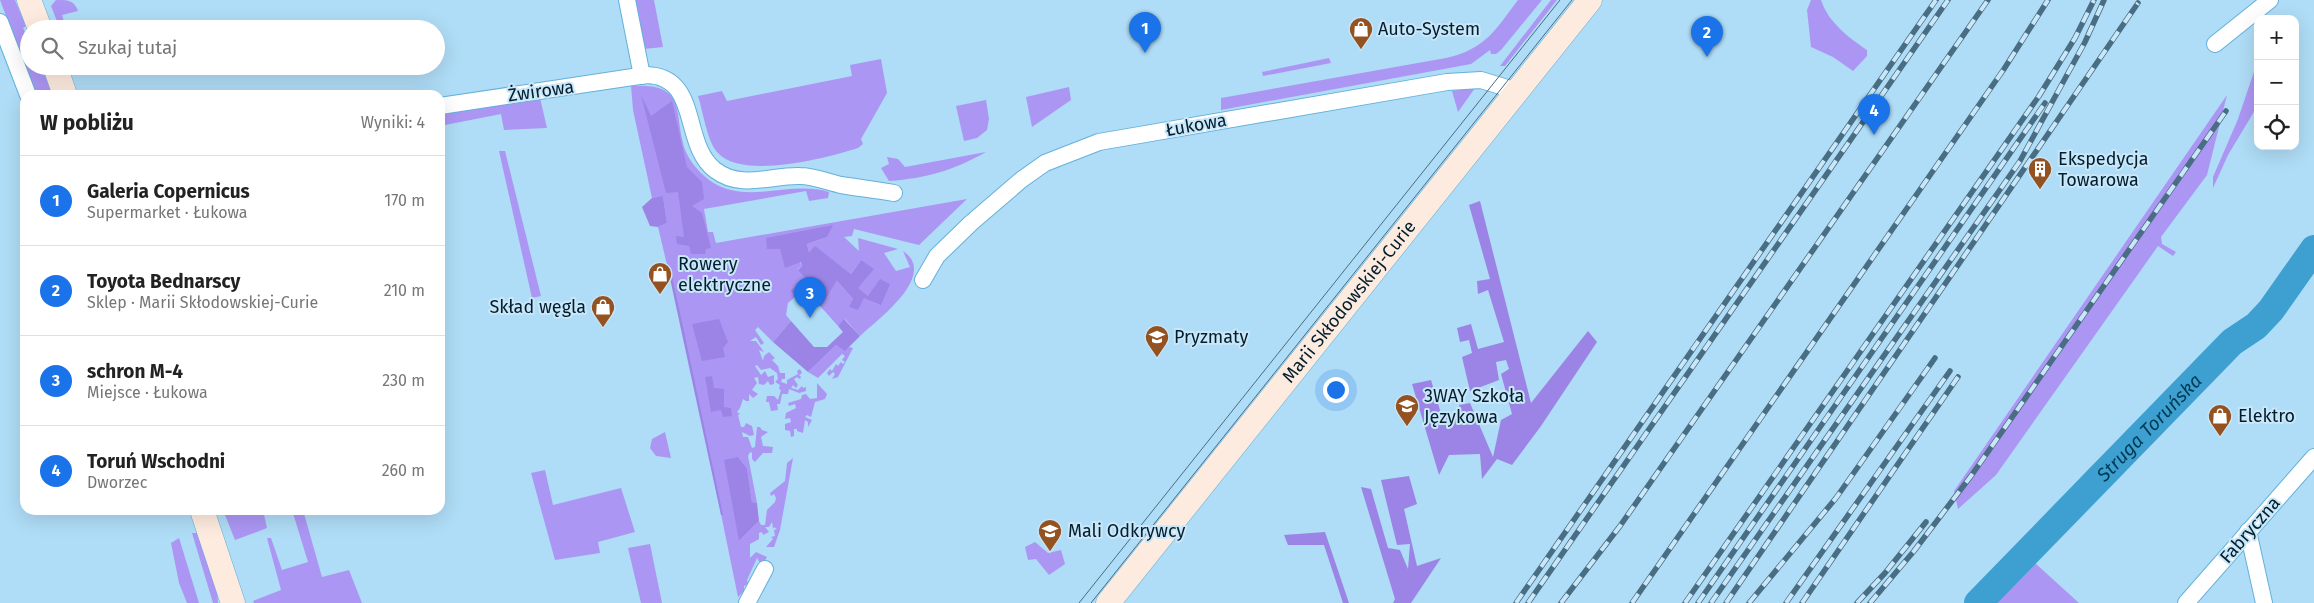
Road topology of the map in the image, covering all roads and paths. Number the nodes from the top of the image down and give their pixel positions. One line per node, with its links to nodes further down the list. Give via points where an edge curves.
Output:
1 (29, 0): 5 (street)
2 (626, 0): 11 (street)
3 (1590, 0): 14 (street, Marii Skłodowskiej-Curie)
4 (2270, 0): 7 (street)
5 (37, 20)
6 (0, 22): 8 (street)
7 (2215, 44)
8 (20, 74)
9 (20, 75): 12 (street)
10 (58, 75): 13 (street)
11 (642, 76): 15 (street, Żwirowa); 16 (street, via 655,76 679,91 687,105 698,148 718,173 744,181 800,176)
12 (26, 90)
13 (64, 90)
14 (1517, 91): 17 (street, Łukowa, via 1481,80 1447,82 1099,142 1045,163 1021,180 937,256); 24 (street, Marii Skłodowskiej-Curie)
15 (445, 105)
16 (894, 193)
17 (923, 280)
18 (2314, 457): 20 (street, Fabryczna)
19 (204, 515): 22 (street)
20 (2248, 531): 25 (street, Fabryczna); 26 (street)
21 (764, 569): 23 (street)
22 (232, 603)
23 (747, 603)
24 (1108, 603)
25 (2186, 603)
26 (2264, 603)

